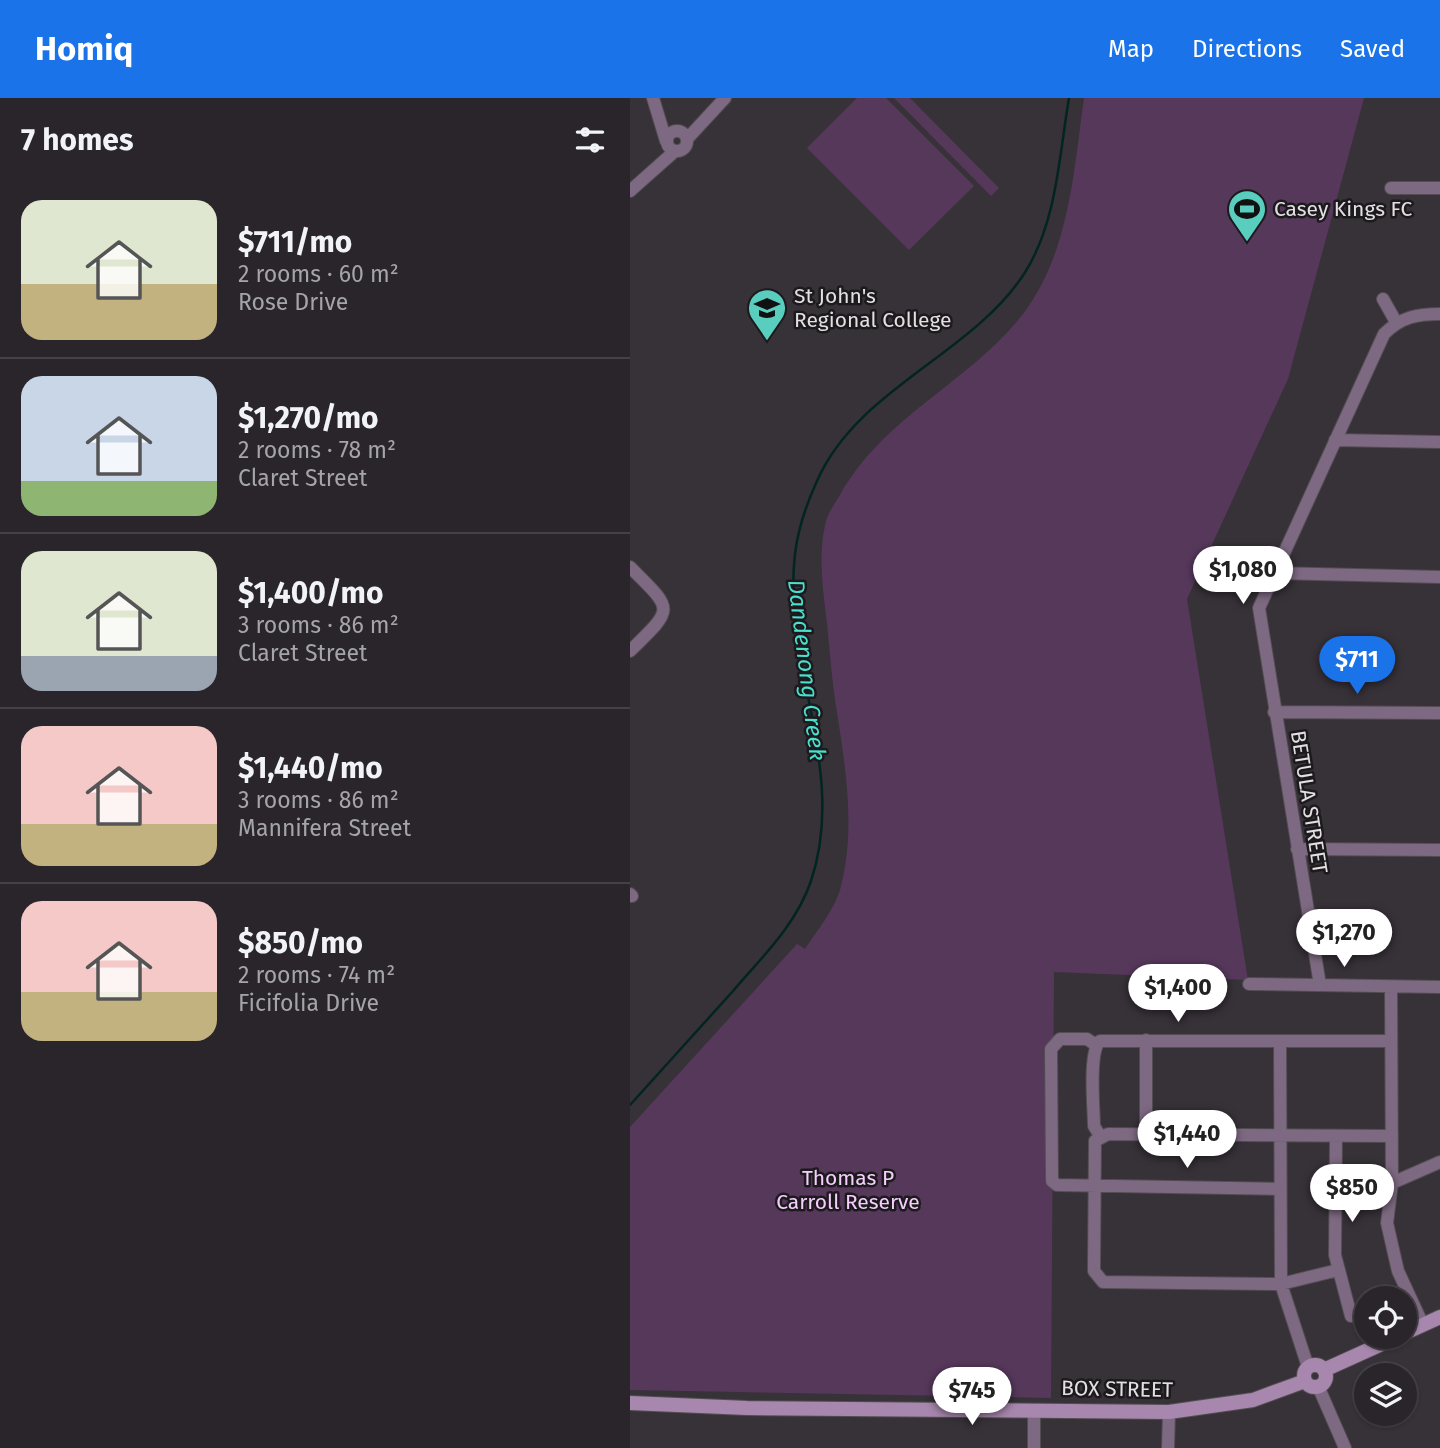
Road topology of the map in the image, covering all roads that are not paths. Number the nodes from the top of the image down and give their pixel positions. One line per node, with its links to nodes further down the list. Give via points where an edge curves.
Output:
1 (653, 98): 3 (street)
2 (725, 98): 3 (street, via 705,119)
3 (675, 139): 6 (street, via 655,169)
4 (1391, 188): 5 (street)
5 (1440, 188)
6 (630, 191)
7 (1383, 299): 9 (street)
8 (1440, 314): 9 (street, via 1419,314)
9 (1396, 322): 10 (street, BETULA STREET, via 1384,334)
10 (1335, 440): 11 (street); 13 (street, BETULA STREET)
11 (1440, 442)
12 (630, 567): 15 (street, via 665,609 663,617)
13 (1273, 573): 14 (street); 16 (street, BETULA STREET, via 1259,612)
14 (1440, 577)
15 (630, 651)
16 (1274, 712): 17 (street); 18 (street, BETULA STREET)
17 (1440, 713)
18 (1297, 849): 19 (street); 21 (street, BETULA STREET)
19 (1440, 849)
20 (1249, 984): 21 (street)
21 (1320, 985): 22 (street)
22 (1391, 987): 23 (street); 26 (street)
23 (1440, 987)
24 (1146, 1040): 25 (street); 27 (street, via 1106,1039); 28 (street)
25 (1280, 1041): 26 (street); 30 (street)
26 (1391, 1041): 32 (street)
27 (1096, 1045): 29 (street, via 1094,1126); 35 (street, via 1060,1039 1051,1049 1052,1181 1057,1185)
28 (1146, 1134): 29 (street); 30 (street)
29 (1100, 1136): 35 (street, via 1094,1141)
30 (1280, 1136): 31 (street); 36 (street)
31 (1336, 1136): 32 (street); 37 (street)
32 (1392, 1136): 34 (street)
33 (1440, 1162): 34 (street)
34 (1392, 1183): 41 (street, via 1387,1223 1398,1271)
35 (1094, 1185): 36 (street); 38 (street, via 1094,1271 1103,1282)
36 (1280, 1189): 38 (street)
37 (1338, 1270): 38 (street); 39 (street)
38 (1282, 1284): 44 (street)
39 (1351, 1315)
40 (1440, 1317): 41 (main road)
41 (1423, 1325): 42 (main road)
42 (1417, 1328)
43 (1370, 1349): 44 (main road, via 1324,1370 1325,1379)
44 (1310, 1378): 47 (main road, BOX STREET, via 1253,1400); 50 (street)
45 (630, 1403): 46 (main road, BOX STREET)
46 (1034, 1410): 47 (main road, BOX STREET); 48 (street)
47 (1169, 1412): 49 (street)
48 (1034, 1448)
49 (1168, 1448)
50 (1345, 1448)

